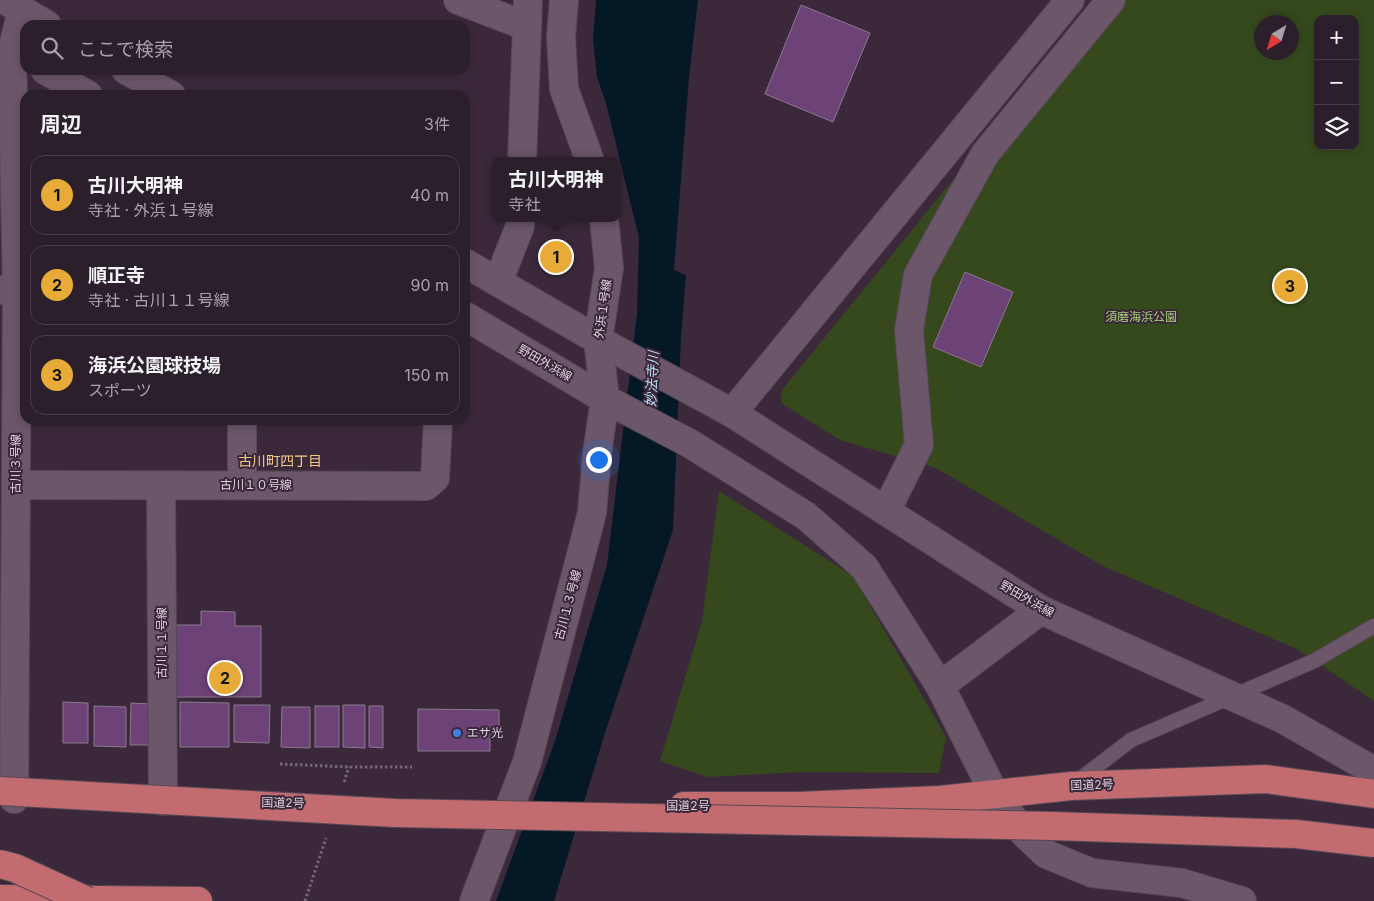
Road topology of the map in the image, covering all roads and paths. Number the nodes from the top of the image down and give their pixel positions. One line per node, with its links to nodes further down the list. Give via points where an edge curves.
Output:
1 (458, 0): 6 (street)
2 (564, 0): 14 (street, via 561,37 564,89)
3 (1070, 0): 23 (street)
4 (1111, 0): 29 (street, via 985,154 918,275 909,330 919,445)
5 (14, 5): 7 (street); 8 (street, 古川３号線)
6 (527, 13): 13 (street)
7 (39, 20)
8 (12, 50): 19 (street, 古川３号線)
9 (54, 75): 11 (street)
10 (135, 75): 12 (street)
11 (80, 90)
12 (161, 90)
13 (522, 157)
14 (589, 157)
15 (520, 222): 18 (street)
16 (604, 222): 21 (street, 外浜１号線, via 609,268)
17 (470, 266): 18 (street)
18 (498, 282): 21 (street)
19 (14, 290): 26 (street, 古川３号線)
20 (470, 319): 22 (street, 野田外浜線)
21 (598, 340): 22 (street, 外浜１号線); 23 (street, 野田外浜線)
22 (615, 404): 32 (street, 野田外浜線, via 689,443 806,516 864,567); 42 (street, 古川１３号線, via 597,454 592,513 527,762)
23 (732, 413): 29 (street, 野田外浜線)
24 (242, 425): 28 (street)
25 (438, 425): 28 (street, 古川１０号線, via 435,478 426,486)
26 (16, 485): 27 (street, 古川１０号線); 40 (street, 古川３号線)
27 (161, 486): 28 (street, 古川１０号線); 41 (street, 古川１１号線)
28 (242, 486)
29 (886, 511): 30 (street, 野田外浜線)
30 (1041, 610): 32 (street); 33 (street, 野田外浜線)
31 (1374, 626): 33 (lane, via 1314,661)
32 (940, 686): 39 (street)
33 (1233, 696): 36 (street, 野田外浜線, via 1283,719); 37 (lane, via 1131,740)
34 (280, 764): 35 (path)
35 (412, 767)
36 (1374, 771)
37 (1072, 786): 38 (highway, 国道2号, via 1266,780); 39 (highway, 国道2号)
38 (1374, 794)
39 (995, 795): 42 (highway, 国道2号, via 798,806); 49 (street, via 1025,834 1046,854 1092,873 1182,883)
40 (5, 796): 41 (highway, 国道2号); 43 (highway, bridge, via 395,814 1053,826 1296,834)
41 (163, 801): 42 (highway, 国道2号)
42 (510, 806): 48 (street, 古川１３号線)
43 (1374, 843)
44 (0, 864): 46 (highway, bridge)
45 (0, 899): 47 (highway)
46 (87, 901)
47 (198, 901)
48 (474, 901)
49 (1242, 901)

